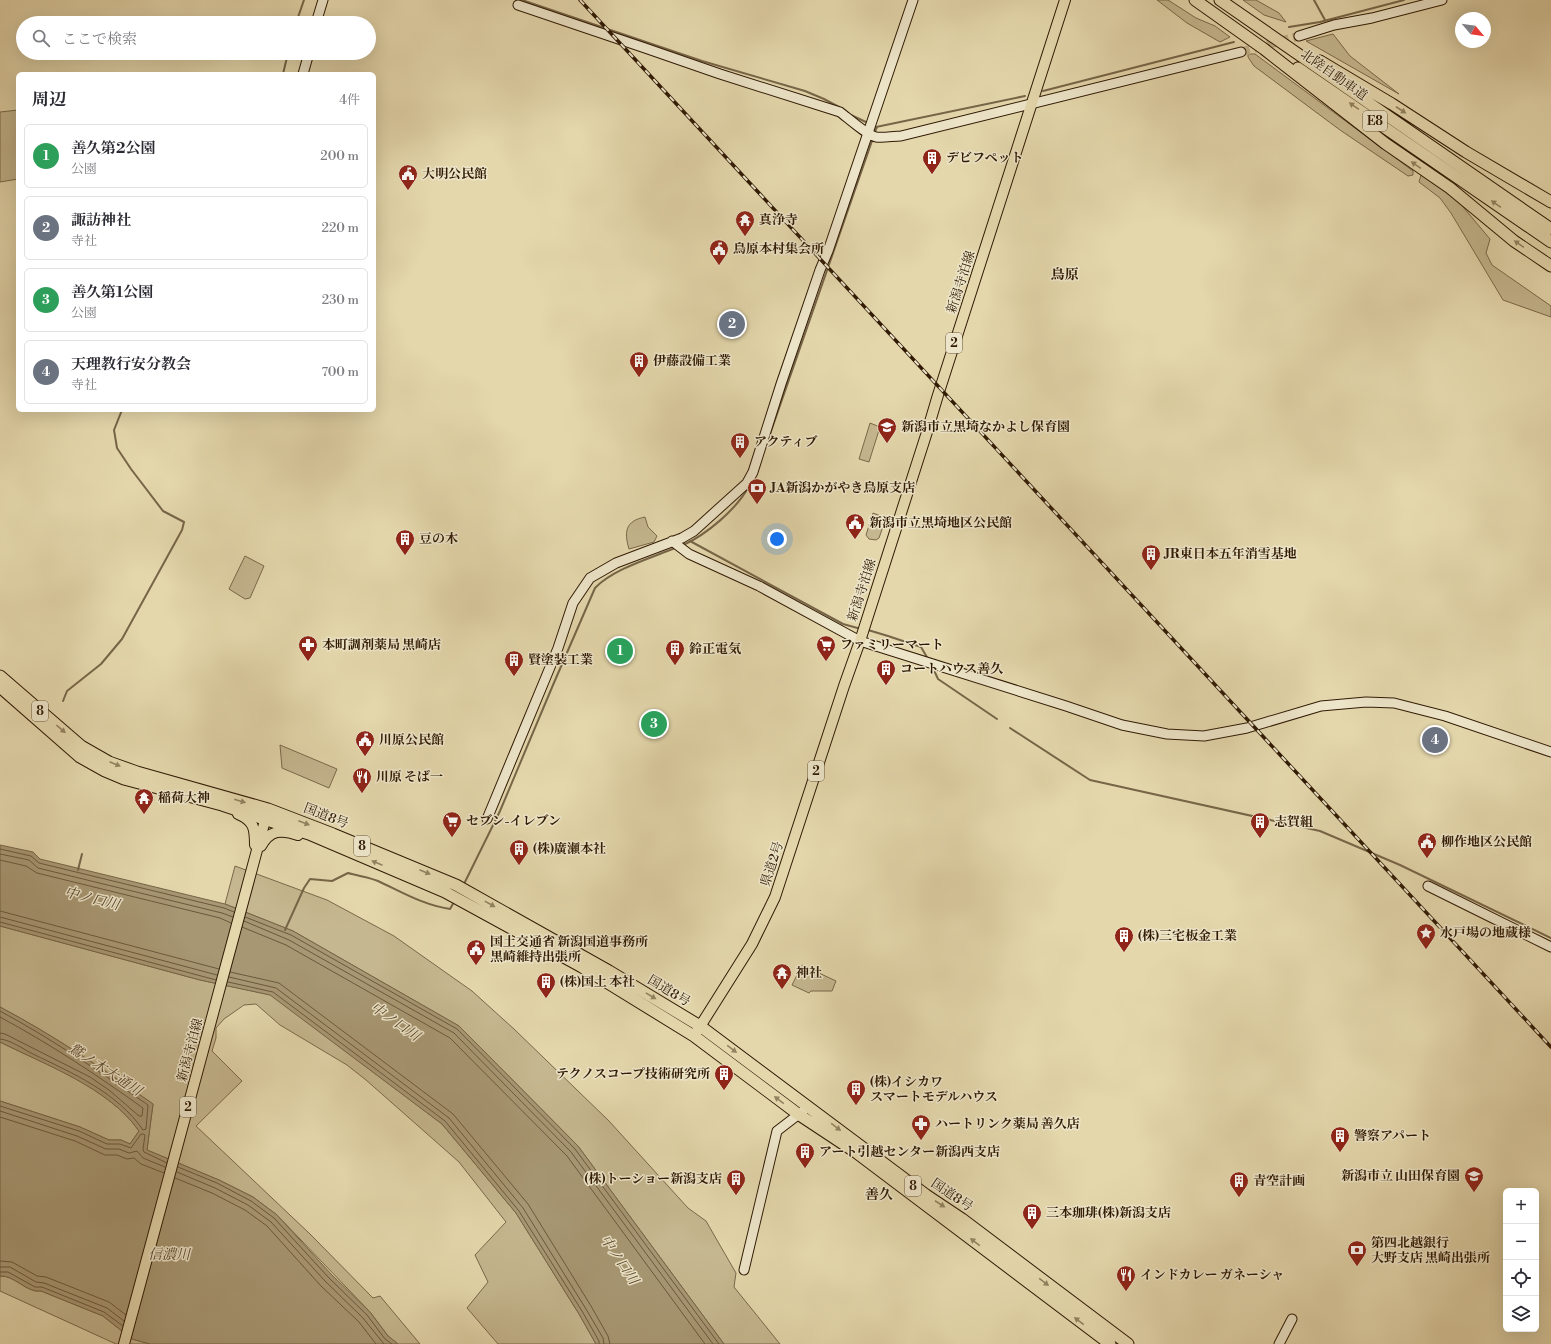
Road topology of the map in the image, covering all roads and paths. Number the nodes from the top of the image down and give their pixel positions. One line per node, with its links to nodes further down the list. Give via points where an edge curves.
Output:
1 (323, 0): 9 (street)
2 (913, 0): 16 (street)
3 (1065, 0): 15 (main road, 新潟寺泊線 / 2)
4 (1195, 0): 20 (highway, one-way to 4, via 1514,240 1450,188 1386,144 1264,49)
5 (1200, 0): 19 (highway, 北陸自動車道 / E8, one-way to 5)
6 (1220, 0): 10 (highway, 北陸自動車道 / E8)
7 (1442, 0): 11 (street, via 1334,25)
8 (518, 5): 16 (street, via 840,112)
9 (318, 16)
10 (1247, 18): 17 (highway, one-way to 17); 18 (highway, 北陸自動車道 / E8)
11 (1299, 36)
12 (1241, 52): 15 (street)
13 (307, 60): 14 (street)
14 (304, 72)
15 (1032, 104): 16 (street, via 901,136 876,137); 22 (main road, 新潟寺泊線 / 2)
16 (867, 134): 21 (street, via 753,472 748,482 700,526 682,538)
17 (1551, 202)
18 (1551, 229)
19 (1551, 242)
20 (1551, 266)
21 (672, 541): 22 (street, via 689,554 759,586); 29 (street, via 616,562 590,578 573,603 558,648)
22 (860, 641): 24 (main road, 新潟寺泊線 / 2); 26 (street, via 1122,725 1167,734 1204,736 1247,728 1322,706 1366,702 1394,703 1445,716)
23 (0, 676): 28 (highway, 国道8号 / 8, one-way to 28, via 81,746 109,762)
24 (844, 686): 34 (main road, 県道2号 / 2, via 775,897 752,944)
25 (0, 687): 27 (highway, 国道8号 / 8, via 80,757 105,771 124,779)
26 (1551, 752)
27 (228, 807): 28 (highway, 国道8号 / 8); 31 (main road, via 230,811 246,818 252,824 256,836)
28 (267, 814): 30 (highway, 国道8号 / 8); 31 (main road, 新潟寺泊線 / 2); 34 (highway, 国道8号 / 8, one-way to 34, via 333,834 456,885 609,971)
29 (487, 819)
30 (323, 840): 31 (main road, via 314,841 295,834 279,832 266,837); 35 (highway, 国道8号 / 8, one-way to 30, via 582,967 451,896)
31 (255, 855): 40 (main road, 新潟寺泊線 / 2)
32 (1428, 886): 33 (street)
33 (1551, 947)
34 (700, 1026): 35 (main road, 県道2号 / 2); 36 (highway, 国道8号 / 8, one-way to 36)
35 (694, 1036): 37 (highway, 国道8号 / 8, one-way to 35)
36 (809, 1107): 37 (street); 42 (highway, 国道8号 / 8, one-way to 42)
37 (798, 1114): 38 (street, via 777,1131); 41 (highway, 国道8号 / 8, one-way to 37, via 857,1153)
38 (744, 1270)
39 (1292, 1318): 43 (street)
40 (124, 1344)
41 (1110, 1344)
42 (1128, 1344)
43 (1279, 1344)

